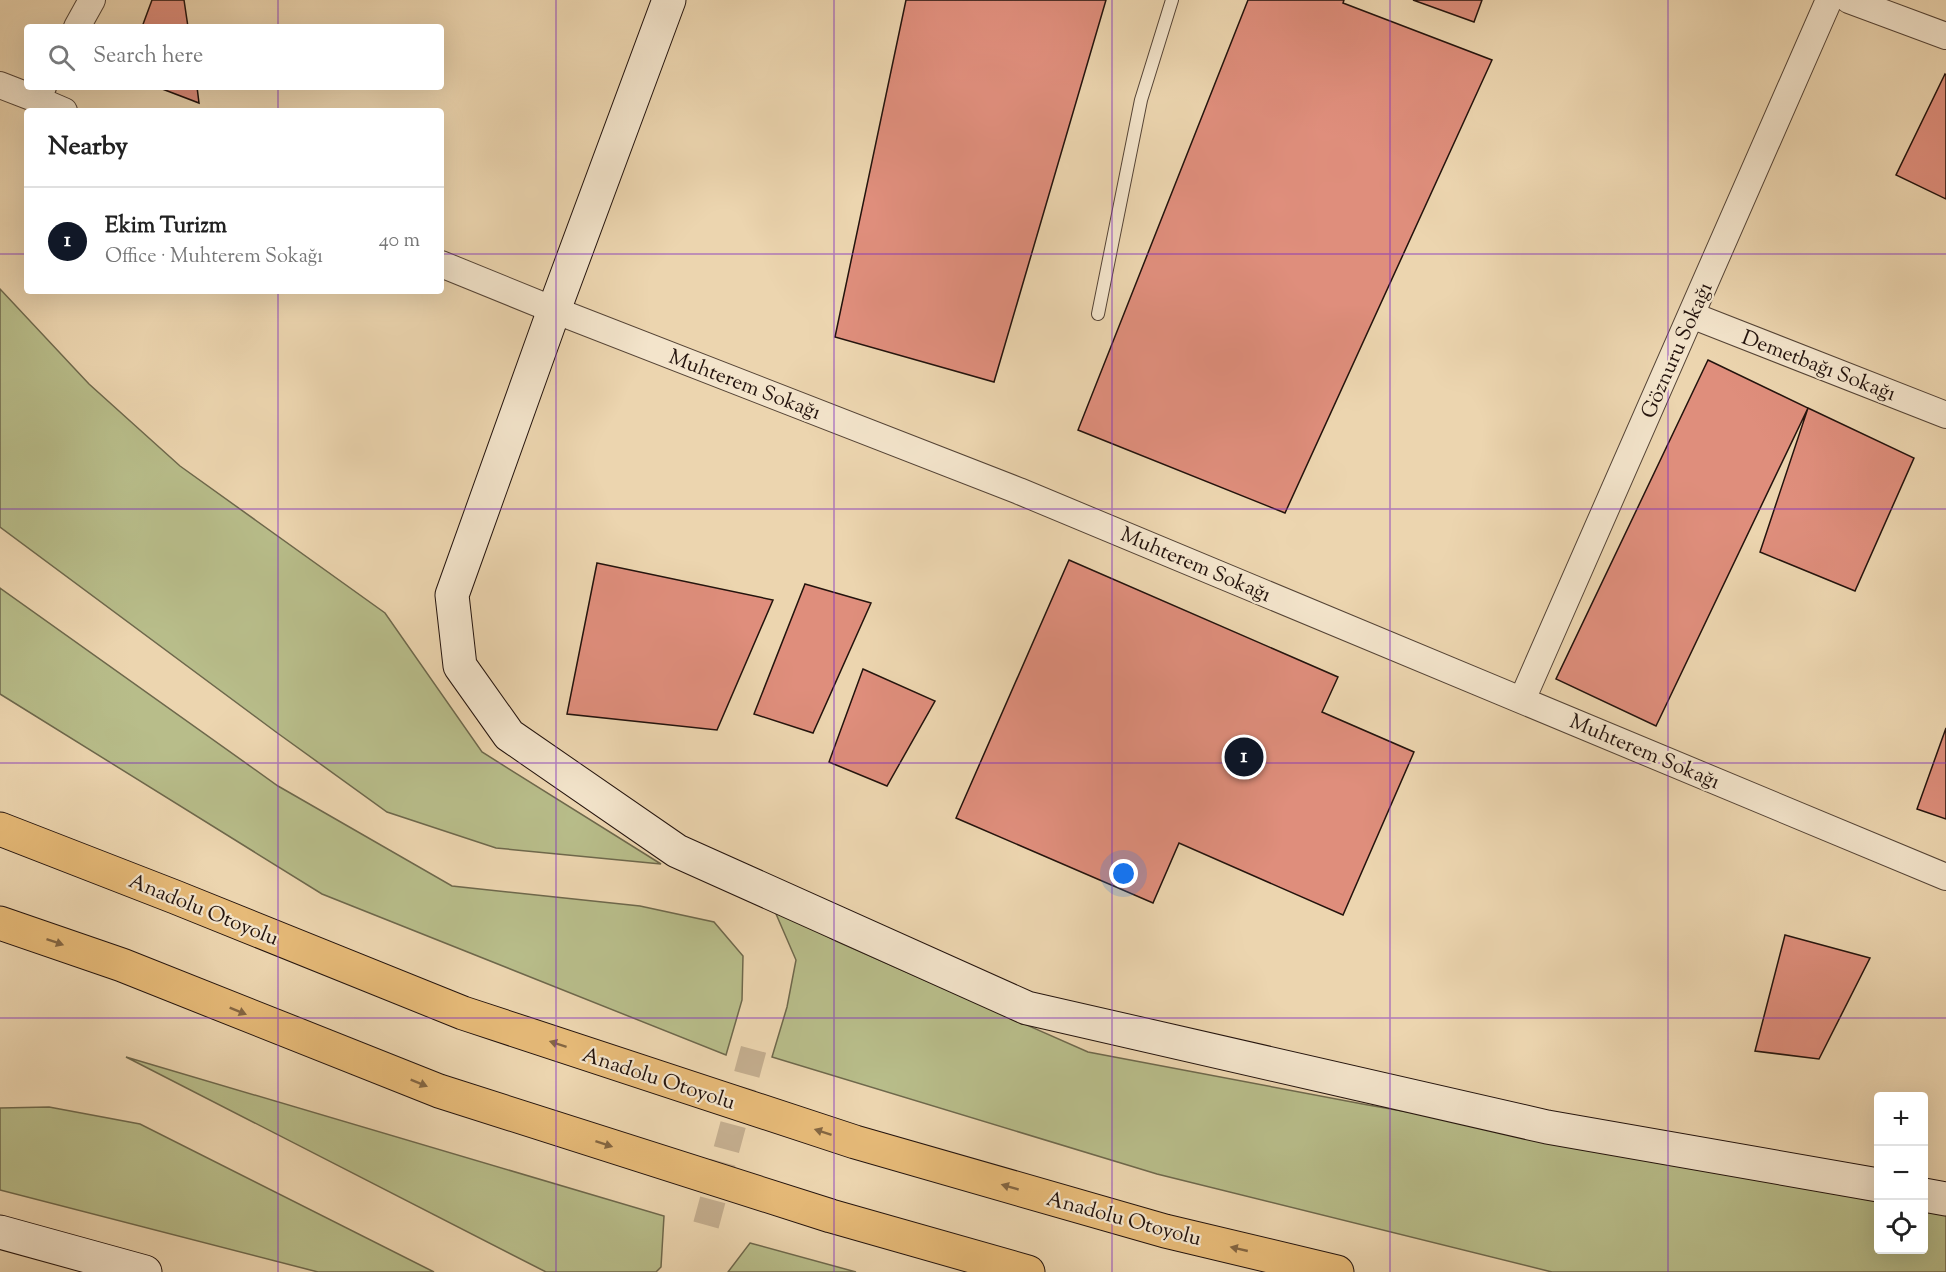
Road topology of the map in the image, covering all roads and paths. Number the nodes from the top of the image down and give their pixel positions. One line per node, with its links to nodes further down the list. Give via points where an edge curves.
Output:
1 (92, 0): 6 (street)
2 (669, 0): 14 (street)
3 (1172, 0): 15 (lane, via 1141,100)
4 (1829, 0): 16 (street, Göznuru Sokağı)
5 (1849, 0): 7 (street)
6 (79, 24)
7 (1946, 36)
8 (0, 85): 9 (street)
9 (24, 90)
10 (25, 90): 11 (street)
11 (40, 93): 12 (street)
12 (60, 108)
13 (444, 265): 14 (street, Muhterem Sokağı)
14 (554, 310): 18 (street, Muhterem Sokağı, via 1019,491); 22 (street, via 452,595 460,666 509,735 677,851 1027,1008 1547,1127)
15 (1098, 314)
16 (1691, 315): 17 (street, Demetbağı Sokağı); 18 (street, Göznuru Sokağı)
17 (1946, 415)
18 (1522, 700): 20 (street, Muhterem Sokağı)
19 (0, 829): 32 (highway, Anadolu Otoyolu, one-way to 19, via 1165,1231 855,1142 474,1017)
20 (1946, 877)
21 (0, 923): 31 (highway, one-way to 31, via 122,965 439,1091 831,1216)
22 (1835, 1176): 23 (street); 24 (street)
23 (1874, 1180)
24 (1874, 1184)
25 (1928, 1184): 26 (street)
26 (1946, 1186)
27 (1928, 1196): 28 (street)
28 (1946, 1199)
29 (0, 1232): 30 (street)
30 (145, 1272)
31 (1028, 1272)
32 (1337, 1272)

